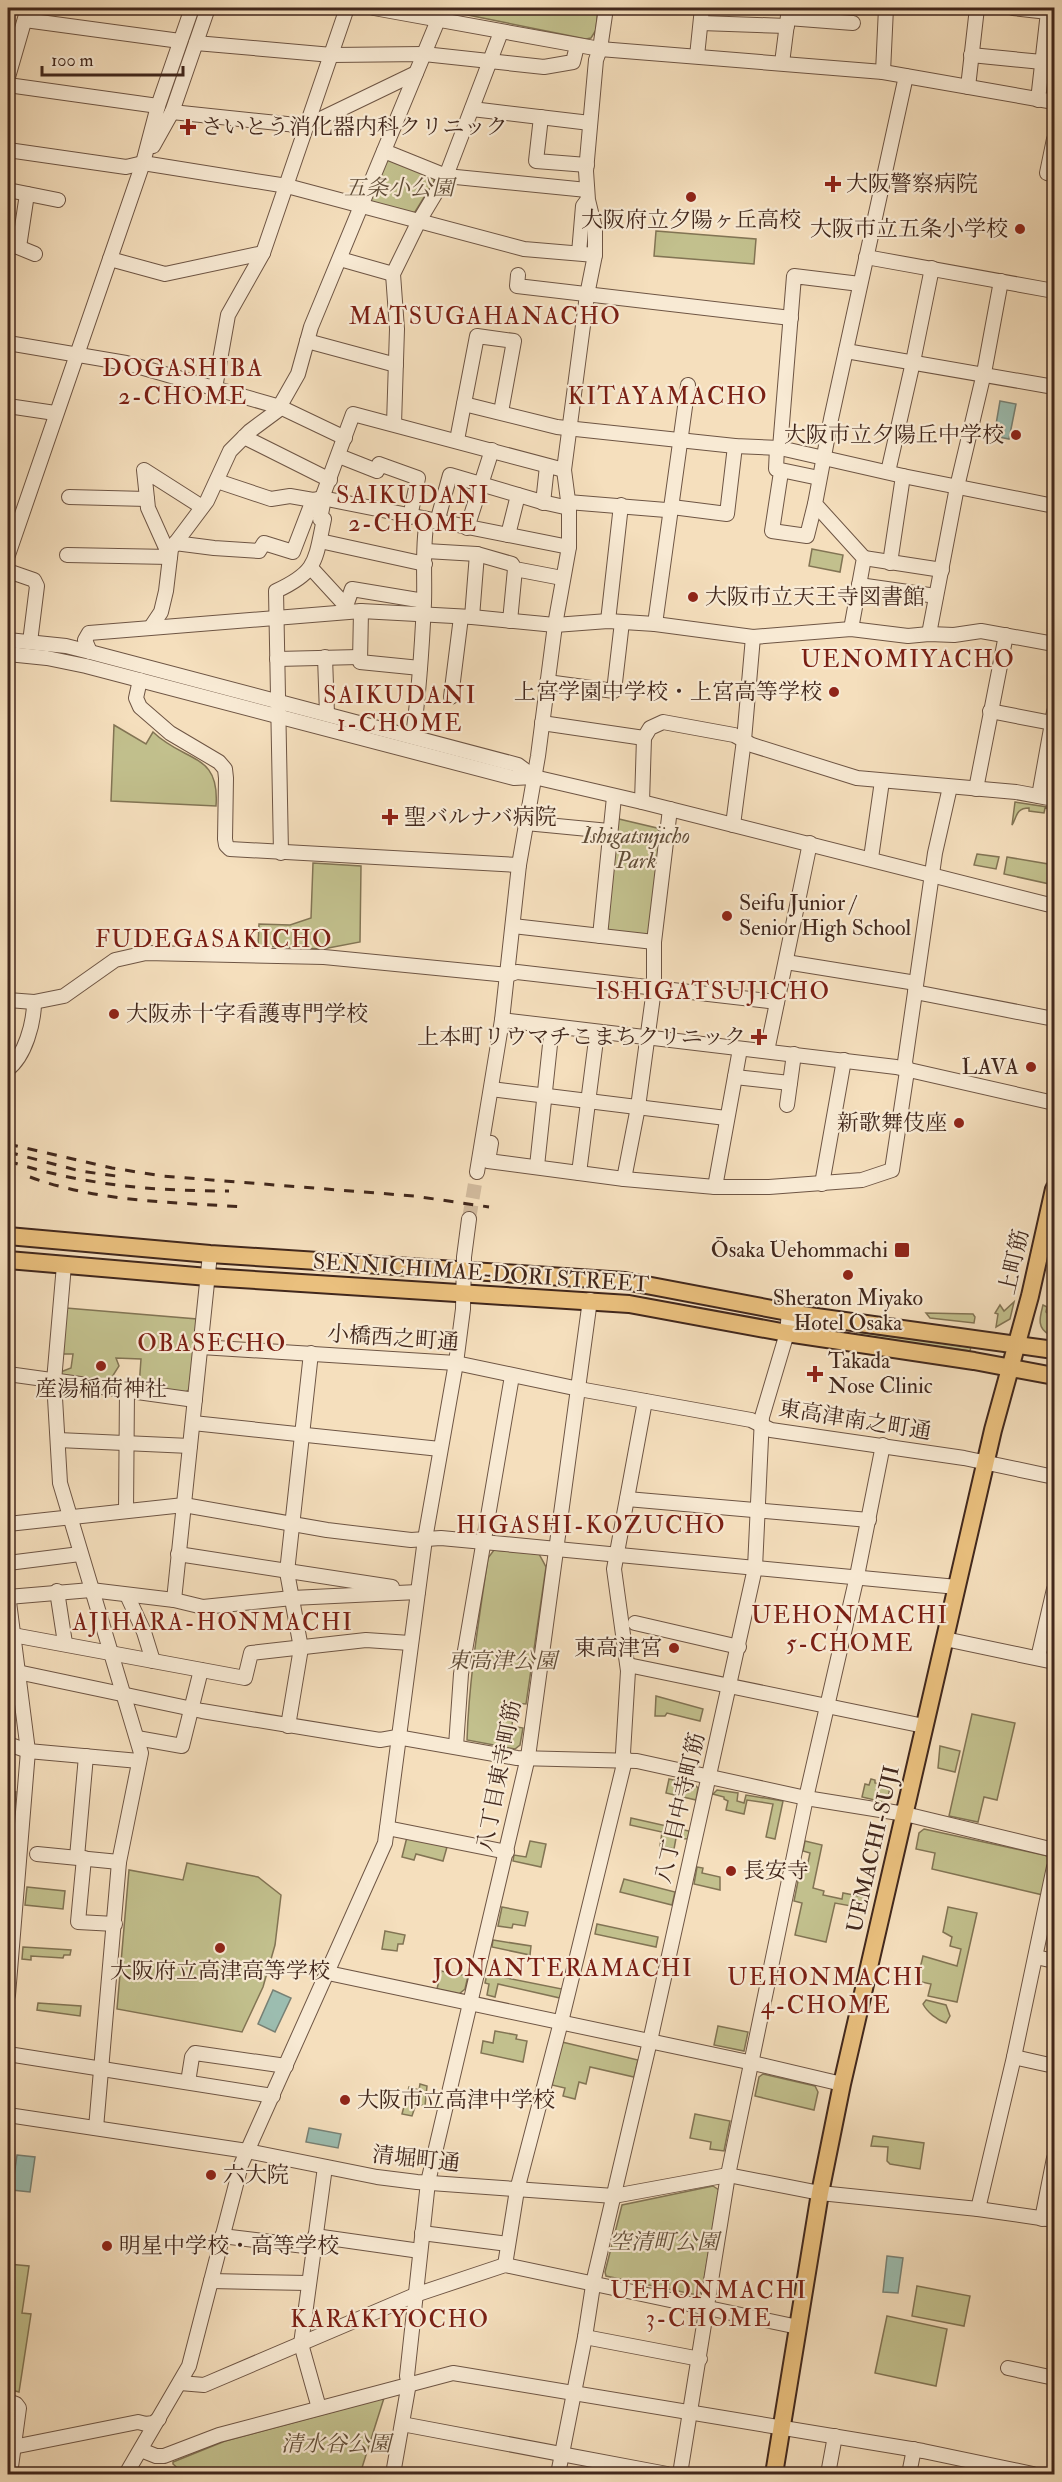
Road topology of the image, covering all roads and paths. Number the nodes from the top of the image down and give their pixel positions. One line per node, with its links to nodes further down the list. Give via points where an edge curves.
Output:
1 (192, 8): 16 (street)
2 (208, 8): 17 (street)
3 (347, 8): 21 (street)
4 (374, 8): 11 (street)
5 (606, 8): 19 (street)
6 (702, 8): 14 (street)
7 (842, 8): 13 (street, via 847,23)
8 (886, 8): 27 (street)
9 (977, 8): 22 (street)
10 (1012, 8): 25 (street, via 1048,12)
11 (440, 13): 15 (street); 20 (street)
12 (27, 14): 16 (street); 30 (street)
13 (788, 17): 14 (street); 26 (street)
14 (701, 23): 23 (street)
15 (501, 32): 18 (street); 24 (street)
16 (180, 41): 35 (street)
17 (196, 43): 21 (street); 35 (street)
18 (577, 46): 19 (street); 24 (street, via 573,62 544,67)
19 (600, 49): 23 (street); 38 (street)
20 (424, 54): 21 (street); 24 (street); 28 (street)
21 (332, 55): 39 (street)
22 (972, 55): 25 (street); 32 (street)
23 (697, 56): 26 (street)
24 (492, 60): 36 (street)
25 (1042, 62): 33 (street)
26 (782, 63): 27 (street)
27 (883, 72): 29 (street)
28 (416, 73): 39 (street); 41 (street)
29 (906, 76): 32 (street); 59 (street)
30 (8, 77)
31 (8, 85): 35 (street)
32 (968, 87): 33 (street)
33 (1038, 100): 34 (street)
34 (1054, 102)
35 (165, 109): 39 (street); 43 (street)
36 (472, 109): 37 (street); 46 (street)
37 (541, 117): 38 (street); 44 (street, via 536,161)
38 (590, 123): 44 (street)
39 (306, 126): 47 (street)
40 (1054, 139): 45 (street, via 1047,173)
41 (384, 151): 46 (street); 52 (street)
42 (8, 152): 43 (street, via 126,167)
43 (143, 163): 47 (street); 60 (street)
44 (587, 165): 50 (street)
45 (1054, 175)
46 (446, 176): 50 (street); 53 (street)
47 (287, 186): 52 (street); 55 (street)
48 (8, 190): 49 (street)
49 (27, 194): 51 (street); 54 (street)
50 (587, 195): 56 (street); 58 (street, via 595,229)
51 (58, 200)
52 (362, 206): 53 (street); 61 (street)
53 (419, 221): 56 (street, via 524,249); 63 (street)
54 (13, 245): 57 (street)
55 (263, 253): 60 (street, via 165,274); 79 (street, via 228,315)
56 (579, 253): 58 (street)
57 (35, 254)
58 (595, 255): 68 (street)
59 (866, 257): 62 (street); 66 (street)
60 (110, 259): 73 (street)
61 (340, 259): 63 (street); 70 (street)
62 (932, 268): 65 (street); 74 (street)
63 (393, 274): 75 (street)
64 (518, 275): 68 (street, via 517,286)
65 (1001, 281): 67 (street); 76 (street)
66 (860, 284): 69 (street, via 794,276); 72 (street)
67 (1054, 291)
68 (587, 295): 69 (street); 86 (street)
69 (791, 318): 92 (street)
70 (307, 341): 75 (street); 82 (street, via 298,374)
71 (8, 343): 73 (street)
72 (846, 351): 74 (street); 95 (street)
73 (76, 356): 79 (street, via 126,363); 84 (street)
74 (913, 362): 76 (street); 99 (street)
75 (396, 365): 85 (street)
76 (984, 373): 78 (street); 105 (street)
77 (688, 385): 90 (street)
78 (1054, 387)
79 (215, 388): 82 (street)
80 (464, 405): 83 (street); 83 (street, via 477,336 514,341); 89 (street)
81 (8, 406): 84 (street)
82 (280, 407): 87 (street); 88 (street)
83 (501, 412): 86 (street)
84 (55, 413): 125 (street)
85 (394, 424): 88 (street, via 353,414); 89 (street)
86 (570, 428): 90 (street); 97 (street)
87 (244, 437): 102 (street); 103 (street, via 230,451)
88 (345, 438): 94 (street)
89 (457, 440): 93 (street)
90 (681, 440): 91 (street); 116 (street)
91 (735, 446): 92 (street); 116 (street, via 727,514)
92 (778, 448): 95 (street); 98 (street, via 774,468)
93 (492, 450): 96 (street); 104 (street)
94 (339, 456): 102 (street); 117 (street, via 376,471 379,464 418,478)
95 (823, 456): 99 (street); 101 (street)
96 (547, 466): 97 (street); 110 (street)
97 (564, 470): 112 (street)
98 (781, 472): 101 (street); 111 (street, via 772,531 807,536)
99 (888, 472): 100 (street)
100 (903, 476): 105 (street); 130 (street)
101 (819, 478): 111 (street)
102 (330, 480): 109 (street)
103 (217, 481): 109 (street, via 271,499); 115 (street)
104 (483, 484): 106 (street); 118 (street, via 450,475); 119 (street)
105 (957, 487): 114 (street); 133 (street)
106 (518, 495): 110 (street); 120 (street)
107 (69, 497): 108 (street)
108 (147, 499): 115 (street, via 144,470); 127 (street)
109 (320, 499): 117 (street); 121 (street, via 320,519 324,519); 122 (street, via 293,552 264,543 259,551)
110 (543, 503): 112 (street)
111 (815, 504): 129 (street)
112 (568, 505): 113 (street); 123 (street)
113 (621, 505): 116 (street, via 666,510); 145 (street)
114 (1054, 506)
115 (202, 507): 122 (street)
116 (672, 507): 146 (street)
117 (410, 517): 118 (street)
118 (432, 521): 119 (street); 128 (street, via 423,540)
119 (467, 528): 120 (street)
120 (508, 535): 123 (street)
121 (320, 541): 128 (street); 131 (street)
122 (175, 543): 127 (street)
123 (569, 547): 135 (street)
124 (477, 554): 128 (street); 132 (street, via 512,564); 142 (street)
125 (8, 555)
126 (67, 555): 127 (street)
127 (170, 557): 148 (street, via 160,612)
128 (425, 558): 138 (street)
129 (864, 558): 130 (street); 136 (street)
130 (890, 562): 133 (street)
131 (312, 569): 139 (street); 143 (street, via 276,591)
132 (515, 570): 135 (street); 144 (street)
133 (942, 570): 137 (street)
134 (8, 571): 154 (street, via 34,580 37,586)
135 (562, 578): 147 (street)
136 (860, 585): 137 (street); 149 (street)
137 (936, 596): 150 (street)
138 (424, 601): 139 (street, via 352,589); 141 (street)
139 (346, 609): 140 (street); 143 (street)
140 (361, 611): 141 (street); 159 (street)
141 (423, 616): 142 (street); 161 (street)
142 (467, 617): 144 (street); 164 (street, via 453,671)
143 (277, 618): 148 (street); 160 (street)
144 (510, 621): 147 (street)
145 (615, 622): 146 (street); 147 (street); 163 (street, via 614,691)
146 (656, 624): 152 (street)
147 (555, 625): 163 (street)
148 (151, 627): 156 (street, via 89,633 86,640)
149 (851, 629): 150 (street, via 908,636); 152 (street)
150 (929, 634): 151 (street, via 981,631)
151 (1006, 635): 155 (street); 166 (street)
152 (753, 637): 173 (street)
153 (8, 640): 154 (street)
154 (30, 642): 156 (street)
155 (1054, 644)
156 (90, 652): 165 (street)
157 (8, 654): 162 (street, via 86,666)
158 (325, 657): 159 (street); 160 (street); 167 (street)
159 (358, 657): 161 (street, via 360,662)
160 (278, 659): 165 (street)
161 (420, 668): 171 (street)
162 (140, 680): 168 (street); 187 (street, via 136,698 140,707 170,733 214,758 225,769 226,845 230,849)
163 (547, 682): 170 (street)
164 (452, 697)
165 (277, 700): 167 (street); 168 (street)
166 (990, 711): 169 (street); 177 (street)
167 (327, 714): 171 (street)
168 (278, 716): 174 (street, via 514,778); 187 (street)
169 (1053, 718): 178 (street)
170 (542, 723): 172 (street); 174 (street)
171 (414, 736): 174 (street, via 518,765)
172 (644, 738): 173 (street, via 650,728 663,722); 181 (street)
173 (744, 740): 175 (street, via 857,778); 184 (street)
174 (534, 777): 179 (street); 183 (street)
175 (882, 781): 176 (street); 188 (street)
176 (950, 787): 177 (street); 190 (street)
177 (976, 789): 178 (street)
178 (1039, 796): 180 (street)
179 (614, 797): 181 (street); 185 (street)
180 (1054, 799)
181 (642, 802): 182 (street)
182 (670, 809): 184 (street); 194 (street)
183 (526, 823): 185 (street); 189 (street)
184 (733, 825): 186 (street)
185 (609, 831): 193 (street)
186 (810, 843): 188 (street); 195 (street)
187 (281, 853): 189 (street)
188 (871, 858): 190 (street)
189 (519, 865): 192 (street)
190 (932, 875): 191 (street); 197 (street)
191 (1054, 906)
192 (513, 926): 193 (street); 196 (street)
193 (600, 936): 194 (street)
194 (654, 942): 198 (street)
195 (786, 962): 197 (street); 201 (street)
196 (508, 975): 198 (street, via 518,972); 200 (street, via 324,957 146,953 115,960 64,996); 203 (street)
197 (916, 988): 202 (street); 212 (street)
198 (654, 989): 201 (street); 206 (street)
199 (8, 1000): 200 (street)
200 (34, 1002): 211 (street, via 34,1016 21,1052)
201 (777, 1002): 208 (street)
202 (1054, 1019)
203 (502, 1020): 204 (street); 215 (street)
204 (552, 1026): 205 (street); 216 (street)
205 (597, 1032): 206 (street); 217 (street)
206 (648, 1039): 207 (street); 220 (street)
207 (740, 1049): 208 (street); 213 (street)
208 (767, 1051): 209 (street)
209 (794, 1054): 210 (street); 214 (street)
210 (844, 1060): 212 (street); 226 (street)
211 (8, 1070)
212 (907, 1071): 218 (street); 226 (street, via 892,1170 862,1180)
213 (735, 1077): 214 (street); 221 (street)
214 (790, 1083): 219 (street)
215 (495, 1090): 216 (street); 222 (street, via 488,1161); 223 (street)
216 (545, 1096): 217 (street); 222 (street)
217 (588, 1101): 220 (street); 224 (street)
218 (1054, 1103)
219 (787, 1105)
220 (638, 1107): 221 (street); 225 (street)
221 (726, 1118): 227 (street)
222 (537, 1166): 224 (street)
223 (477, 1172)
224 (579, 1173): 225 (street)
225 (624, 1179): 227 (street)
226 (822, 1184): 227 (street)
227 (715, 1187)
228 (1054, 1189): 229 (main road, 上町筋)
229 (1054, 1194): 241 (main road, 上町筋)
230 (469, 1219): 235 (street)
231 (8, 1236): 232 (main road, SENNICHIMAE-DORI STREET)
232 (210, 1254): 235 (main road, SENNICHIMAE-DORI STREET); 236 (street)
233 (8, 1260): 234 (main road, SENNICHIMAE-DORI STREET)
234 (64, 1265): 236 (main road, SENNICHIMAE-DORI STREET); 250 (street)
235 (464, 1270): 237 (street); 239 (main road, SENNICHIMAE-DORI STREET, via 625,1281)
236 (208, 1277): 237 (main road, SENNICHIMAE-DORI STREET); 242 (street)
237 (463, 1293): 238 (main road, SENNICHIMAE-DORI STREET); 245 (street)
238 (590, 1300): 240 (main road, SENNICHIMAE-DORI STREET); 251 (street, 八丁目東寺町筋)
239 (789, 1312): 240 (street, 八丁目中寺町筋); 241 (main road, SENNICHIMAE-DORI STREET)
240 (787, 1333): 246 (main road, SENNICHIMAE-DORI STREET); 256 (street, 八丁目中寺町筋)
241 (1016, 1345): 243 (main road, SENNICHIMAE-DORI STREET); 246 (main road, UEMACHI-SUJI)
242 (201, 1347): 244 (street, 小橋西之町通); 253 (street)
243 (1054, 1350)
244 (311, 1353): 245 (street, 小橋西之町通); 257 (street)
245 (456, 1362): 248 (street, 小橋西之町通); 262 (street)
246 (1009, 1368): 249 (main road, SENNICHIMAE-DORI STREET); 263 (main road, UEMACHI-SUJI)
247 (8, 1374): 250 (street)
248 (512, 1376): 251 (street, 小橋西之町通); 274 (street)
249 (1054, 1376)
250 (54, 1381): 252 (street); 258 (street)
251 (579, 1389): 254 (street, 東高津南之町通); 275 (street, 八丁目東寺町筋)
252 (127, 1390): 253 (street); 259 (street)
253 (195, 1400): 255 (street)
254 (645, 1401): 256 (street, 東高津南之町通, via 751,1420); 265 (street)
255 (193, 1423): 257 (street); 261 (street)
256 (761, 1426): 260 (street, 東高津南之町通); 267 (street, 八丁目中寺町筋)
257 (302, 1434): 262 (street); 272 (street)
258 (58, 1440): 259 (street); 269 (street, via 60,1483)
259 (127, 1443): 261 (street); 268 (street)
260 (883, 1445): 263 (street, 東高津南之町通); 270 (street)
261 (190, 1446): 266 (street)
262 (440, 1449): 273 (street)
263 (986, 1463): 264 (street, 東高津南之町通); 283 (main road, UEMACHI-SUJI)
264 (1054, 1477)
265 (627, 1499): 267 (street); 278 (street)
266 (184, 1505): 268 (street); 272 (street); 277 (street)
267 (759, 1510): 270 (street); 280 (street, 八丁目中寺町筋)
268 (126, 1511): 269 (street)
269 (69, 1518): 271 (street); 276 (street)
270 (869, 1520): 282 (street)
271 (8, 1524)
272 (293, 1524): 273 (street); 281 (street)
273 (425, 1539): 274 (street); 287 (street)
274 (484, 1542): 275 (street); 315 (street, via 461,1674)
275 (556, 1548): 278 (street); 318 (street, 八丁目東寺町筋)
276 (80, 1554): 279 (street); 285 (street)
277 (178, 1554): 281 (street); 291 (street)
278 (615, 1555): 280 (street); 292 (street, via 614,1569)
279 (8, 1563)
280 (755, 1568): 282 (street); 297 (street, 八丁目中寺町筋)
281 (287, 1572): 287 (street); 290 (street)
282 (857, 1576): 283 (street); 308 (street)
283 (957, 1587): 294 (main road, UEMACHI-SUJI)
284 (1054, 1589): 300 (street)
285 (91, 1590): 286 (street); 288 (street); 299 (street)
286 (57, 1591): 289 (street); 295 (street)
287 (418, 1592): 290 (street); 296 (street)
288 (127, 1595): 291 (street); 301 (street)
289 (8, 1596): 293 (street)
290 (292, 1598): 291 (street, via 203,1607); 298 (street)
291 (174, 1600)
292 (628, 1622): 297 (street); 303 (street)
293 (13, 1635): 295 (street); 305 (street)
294 (945, 1639): 300 (street); 311 (main road, UEMACHI-SUJI)
295 (65, 1643): 299 (street)
296 (410, 1643): 298 (street, via 366,1640); 312 (street)
297 (739, 1647): 306 (street, 八丁目中寺町筋)
298 (301, 1648): 304 (street, via 251,1653 245,1678); 310 (street)
299 (111, 1653): 301 (street); 307 (street)
300 (1038, 1658): 302 (street)
301 (153, 1661): 304 (street)
302 (1054, 1662)
303 (628, 1665): 306 (street); 319 (street)
304 (201, 1670): 309 (street)
305 (12, 1671): 307 (street); 316 (street)
306 (731, 1686): 308 (street); 321 (street, 八丁目中寺町筋)
307 (123, 1694): 309 (street); 313 (street)
308 (827, 1706): 311 (street); 322 (street)
309 (190, 1708): 310 (street); 313 (street, via 182,1746)
310 (288, 1726): 312 (street, via 380,1740)
311 (924, 1726): 323 (main road, UEMACHI-SUJI)
312 (397, 1737): 315 (street); 324 (street)
313 (136, 1738): 320 (street)
314 (8, 1743): 316 (street)
315 (456, 1746): 318 (street, via 516,1758)
316 (28, 1751): 317 (street); 335 (street)
317 (86, 1756): 320 (street); 328 (street)
318 (528, 1756): 319 (street); 326 (street, 八丁目東寺町筋)
319 (625, 1760): 321 (street); 337 (street)
320 (140, 1761): 329 (street)
321 (708, 1779): 322 (street); 338 (street, 八丁目中寺町筋)
322 (806, 1798): 323 (street); 341 (street)
323 (905, 1814): 325 (street); 346 (main road, UEMACHI-SUJI)
324 (387, 1828): 326 (street); 334 (street, via 382,1854)
325 (1054, 1850)
326 (507, 1852): 336 (street, 八丁目東寺町筋)
327 (37, 1854): 328 (street)
328 (81, 1857): 329 (street); 331 (street, via 78,1922)
329 (120, 1862): 331 (street)
330 (1054, 1867): 332 (street)
331 (114, 1924): 344 (street)
332 (1036, 1957): 333 (street); 340 (street)
333 (1054, 1961)
334 (328, 1974): 336 (street); 342 (street)
335 (8, 1995)
336 (470, 2004): 337 (street); 354 (street, 八丁目東寺町筋)
337 (561, 2022): 338 (street); 355 (street)
338 (651, 2041): 341 (street); 357 (street, 八丁目中寺町筋)
339 (8, 2054): 344 (street)
340 (1014, 2057): 343 (street); 358 (street)
341 (753, 2063): 346 (street); 353 (street)
342 (286, 2066): 345 (street, via 195,2053); 347 (street)
343 (1054, 2066)
344 (101, 2070): 345 (street); 349 (street)
345 (188, 2082): 347 (street)
346 (842, 2084): 356 (main road, UEMACHI-SUJI)
347 (273, 2096): 350 (street)
348 (8, 2115): 349 (street, 清堀町通)
349 (96, 2128): 350 (street, 清堀町通)
350 (247, 2151): 352 (street, 清堀町通); 361 (street)
351 (1054, 2158): 359 (street)
352 (325, 2167): 354 (street, 清堀町通); 362 (street)
353 (728, 2175): 356 (street, 清堀町通); 357 (street, 清堀町通); 370 (street)
354 (428, 2182): 355 (street, 清堀町通); 360 (street, 八丁目東寺町筋)
355 (518, 2190): 357 (street, 清堀町通); 363 (street)
356 (820, 2193): 358 (street, 清堀町通); 371 (main road, UEMACHI-SUJI)
357 (614, 2196): 368 (street, 八丁目中寺町筋)
358 (978, 2209): 359 (street, 清堀町通)
359 (1048, 2220)
360 (422, 2234): 363 (street); 364 (street, 八丁目東寺町筋)
361 (222, 2236): 362 (street); 366 (street)
362 (314, 2242): 364 (street); 367 (street)
363 (508, 2244): 365 (street)
364 (420, 2251): 369 (street, 八丁目東寺町筋)
365 (505, 2265): 368 (street); 369 (street)
366 (211, 2281): 367 (street); 377 (street, via 189,2366)
367 (308, 2283): 373 (street)
368 (593, 2283): 370 (street); 372 (street, 八丁目中寺町筋)
369 (415, 2295): 373 (street); 378 (street, 八丁目東寺町筋)
370 (708, 2309): 371 (street); 374 (street)
371 (798, 2327): 385 (main road, UEMACHI-SUJI)
372 (585, 2337): 374 (street); 379 (street, 八丁目中寺町筋)
373 (301, 2344): 377 (street, via 204,2385); 381 (street)
374 (700, 2359): 382 (street)
375 (1008, 2368): 376 (street)
376 (1054, 2378)
377 (180, 2383): 383 (street)
378 (409, 2383): 379 (street, via 453,2373); 381 (street); 384 (street, 八丁目東寺町筋)
379 (574, 2393): 382 (street); 390 (street, 八丁目中寺町筋)
380 (8, 2401): 387 (street, via 19,2408)
381 (319, 2408): 389 (street, via 219,2435 164,2456)
382 (692, 2414): 385 (street); 396 (street)
383 (159, 2419): 387 (street); 389 (street)
384 (402, 2424): 390 (street); 393 (street, 八丁目東寺町筋)
385 (782, 2427): 386 (street); 397 (main road, UEMACHI-SUJI)
386 (835, 2436): 388 (street); 398 (street)
387 (11, 2447): 391 (street)
388 (914, 2449): 399 (street); 400 (street)
389 (141, 2450): 392 (street)
390 (562, 2456): 394 (street, 八丁目中寺町筋); 395 (street)
391 (10, 2475)
392 (126, 2475)
393 (393, 2475)
394 (558, 2475)
395 (667, 2475)
396 (680, 2475)
397 (774, 2475)
398 (828, 2475)
399 (909, 2475)
400 (1033, 2475)

